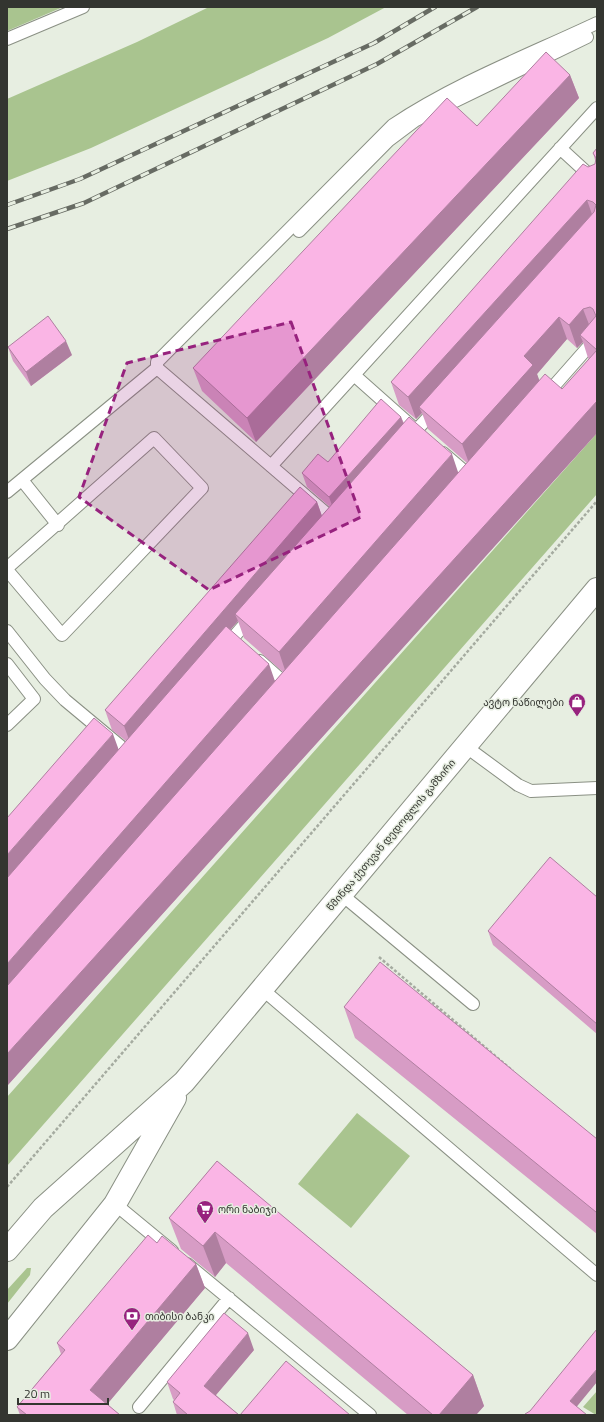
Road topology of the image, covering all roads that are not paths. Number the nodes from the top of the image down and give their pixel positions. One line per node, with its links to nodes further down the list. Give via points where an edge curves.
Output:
1 (84, 7): 4 (lane)
2 (597, 23): 9 (lane, via 458,88 393,125 157,362)
3 (597, 32): 9 (lane, via 416,120 402,130)
4 (7, 39)
5 (597, 108): 6 (lane)
6 (560, 148): 7 (lane); 10 (lane)
7 (597, 182)
8 (597, 338): 12 (lane)
9 (158, 370): 15 (lane); 18 (lane)
10 (354, 375): 13 (lane); 15 (lane)
11 (445, 400): 13 (lane)
12 (539, 402)
13 (416, 430): 14 (lane); 17 (lane)
14 (399, 450)
15 (271, 466): 22 (lane, via 338,518)
16 (482, 466): 17 (lane)
17 (471, 477): 19 (lane)
18 (22, 480): 20 (lane); 21 (lane)
19 (461, 489)
20 (7, 492)
21 (58, 525): 23 (lane); 23 (lane, via 154,438 202,488 62,635)
22 (325, 532)
23 (7, 569)
24 (597, 589): 33 (main road, წმინდა ქეთევან დედოფლის გამზირი)
25 (259, 608): 27 (lane)
26 (7, 631): 34 (lane, via 65,700)
27 (233, 638): 28 (lane); 30 (lane, via 292,684)
28 (218, 655)
29 (7, 664): 31 (lane, via 34,698)
30 (278, 698)
31 (7, 725)
32 (140, 744): 34 (lane)
33 (465, 746): 36 (lane, via 518,785 531,791); 37 (main road, წმინდა ქეთევან დედოფლის გამზირი)
34 (131, 755): 35 (lane)
35 (120, 767)
36 (597, 788)
37 (342, 894): 38 (main road, წმინდა ქეთევან დედოფლის გამზირი); 39 (lane)
38 (262, 989): 40 (main road, წმინდა ქეთევან დედოფლის გამზირი); 43 (lane)
39 (474, 1004)
40 (184, 1082): 41 (main road, წმინდა ქეთევან დედოფლის გამზირი); 42 (main road, წმინდა ქეთევან დედოფლის გამზირი, via 43,1208)
41 (115, 1204): 44 (lane); 45 (main road, წმინდა ქეთევან დედოფლის გამზირი)
42 (7, 1250)
43 (597, 1275)
44 (229, 1298): 46 (lane); 47 (lane)
45 (7, 1339)
46 (139, 1407)
47 (370, 1415)

